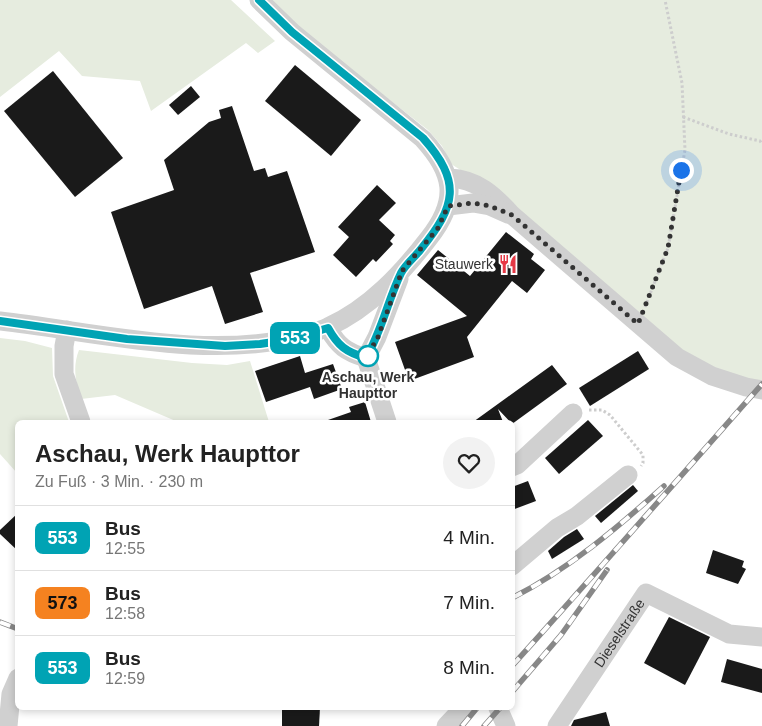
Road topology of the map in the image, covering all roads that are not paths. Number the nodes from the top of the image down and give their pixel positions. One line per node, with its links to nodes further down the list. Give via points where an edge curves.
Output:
1 (259, 0): 2 (street, via 292,32 423,138)
2 (448, 178): 3 (street); 4 (street, via 462,178 482,187)
3 (448, 206): 4 (street, via 473,203); 5 (street, via 438,228)
4 (512, 215): 10 (street, via 677,357 694,368 729,382)
5 (402, 271): 7 (street, via 379,295); 9 (street, via 378,337)
6 (0, 321): 8 (street)
7 (328, 328): 8 (street, via 287,340 225,346 127,339); 9 (street, via 335,342)
8 (67, 330): 12 (street, via 64,374)
9 (366, 358): 13 (street)
10 (762, 390)
11 (573, 413): 14 (street)
12 (80, 420)
13 (386, 420)
14 (515, 466)
15 (628, 475): 16 (street)
16 (515, 563)
17 (762, 637): 24 (street, Dieselstraße, via 729,634 646,594)
18 (15, 685): 21 (street)
19 (461, 710): 22 (street)
20 (499, 710): 23 (street)
21 (8, 726)
22 (446, 726)
23 (506, 726)
24 (557, 726)

